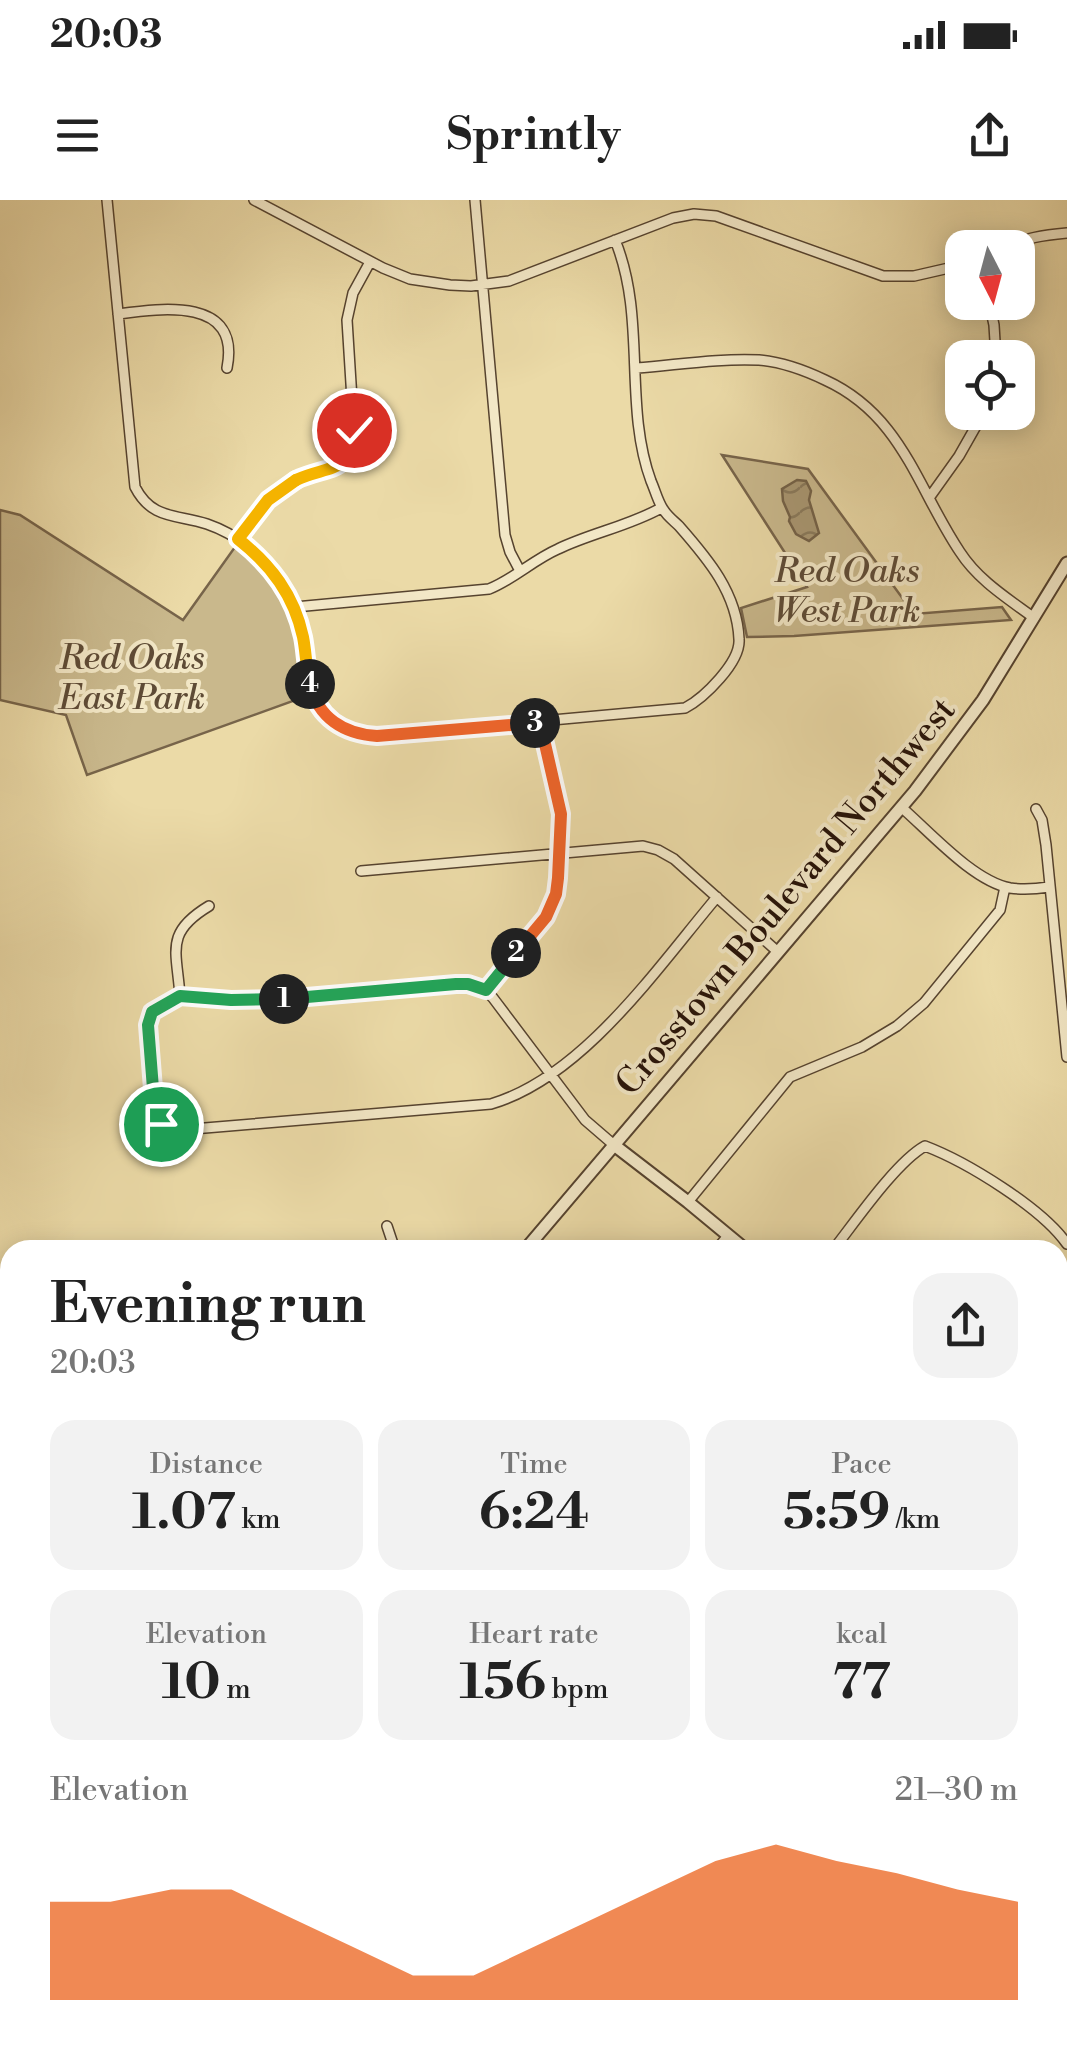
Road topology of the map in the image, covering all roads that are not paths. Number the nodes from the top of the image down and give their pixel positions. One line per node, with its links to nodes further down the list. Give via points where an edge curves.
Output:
1 (107, 200): 10 (street)
2 (254, 200): 7 (street)
3 (476, 200): 9 (street)
4 (1067, 233): 5 (street)
5 (1035, 238)
6 (615, 240): 8 (street, via 694,214 884,276); 9 (street); 12 (street, via 631,297)
7 (370, 262): 9 (street, via 450,286); 16 (street, via 352,293 347,320 353,448 340,464 268,500)
8 (945, 269)
9 (483, 284): 18 (street, via 505,535)
10 (118, 314): 11 (street, via 180,308 204,316 226,333); 16 (street, via 133,476 141,499 155,511)
11 (227, 368)
12 (637, 368): 14 (street, via 762,360 798,367 874,412); 15 (street, via 644,462)
13 (974, 430): 14 (street)
14 (929, 498): 20 (street, via 978,575)
15 (661, 508): 18 (street); 21 (street, via 708,560 729,596 740,639 734,659 700,700 684,708)
16 (238, 539): 19 (street, via 270,567)
17 (1067, 562): 20 (street, Crosstown Boulevard Northwest)
18 (520, 571): 19 (street, via 490,589)
19 (294, 608): 21 (street, via 312,692 323,712 351,732 377,736)
20 (1034, 618): 22 (street, Crosstown Boulevard Northwest, via 969,720)
21 (540, 722): 24 (street, via 561,814)
22 (901, 808): 26 (street, via 970,868); 30 (street, Crosstown Boulevard Northwest)
23 (1036, 809): 27 (street)
24 (560, 853): 25 (street); 28 (street, via 658,850); 31 (street, via 546,917)
25 (361, 870)
26 (1005, 887): 27 (street); 36 (street, via 1000,910 924,1003 862,1047 790,1077)
27 (1050, 887): 33 (street)
28 (717, 897): 30 (street); 34 (street, via 602,1033)
29 (209, 906): 32 (street, via 180,929)
30 (778, 952): 35 (street, Crosstown Boulevard Northwest)
31 (486, 990): 32 (street, via 468,984 272,1000); 34 (street)
32 (180, 996): 34 (street, via 152,1012 148,1025 155,1114 165,1128 491,1104)
33 (1067, 1058)
34 (549, 1074): 35 (street)
35 (614, 1145): 36 (street); 40 (street, Crosstown Boulevard Northwest)
36 (688, 1202): 38 (street)
37 (387, 1226): 39 (street)
38 (728, 1236): 41 (street); 42 (street)
39 (392, 1240)
40 (533, 1240)
41 (725, 1240)
42 (733, 1240)
43 (841, 1240): 44 (street, via 925,1146 1032,1209)
44 (1064, 1240)

